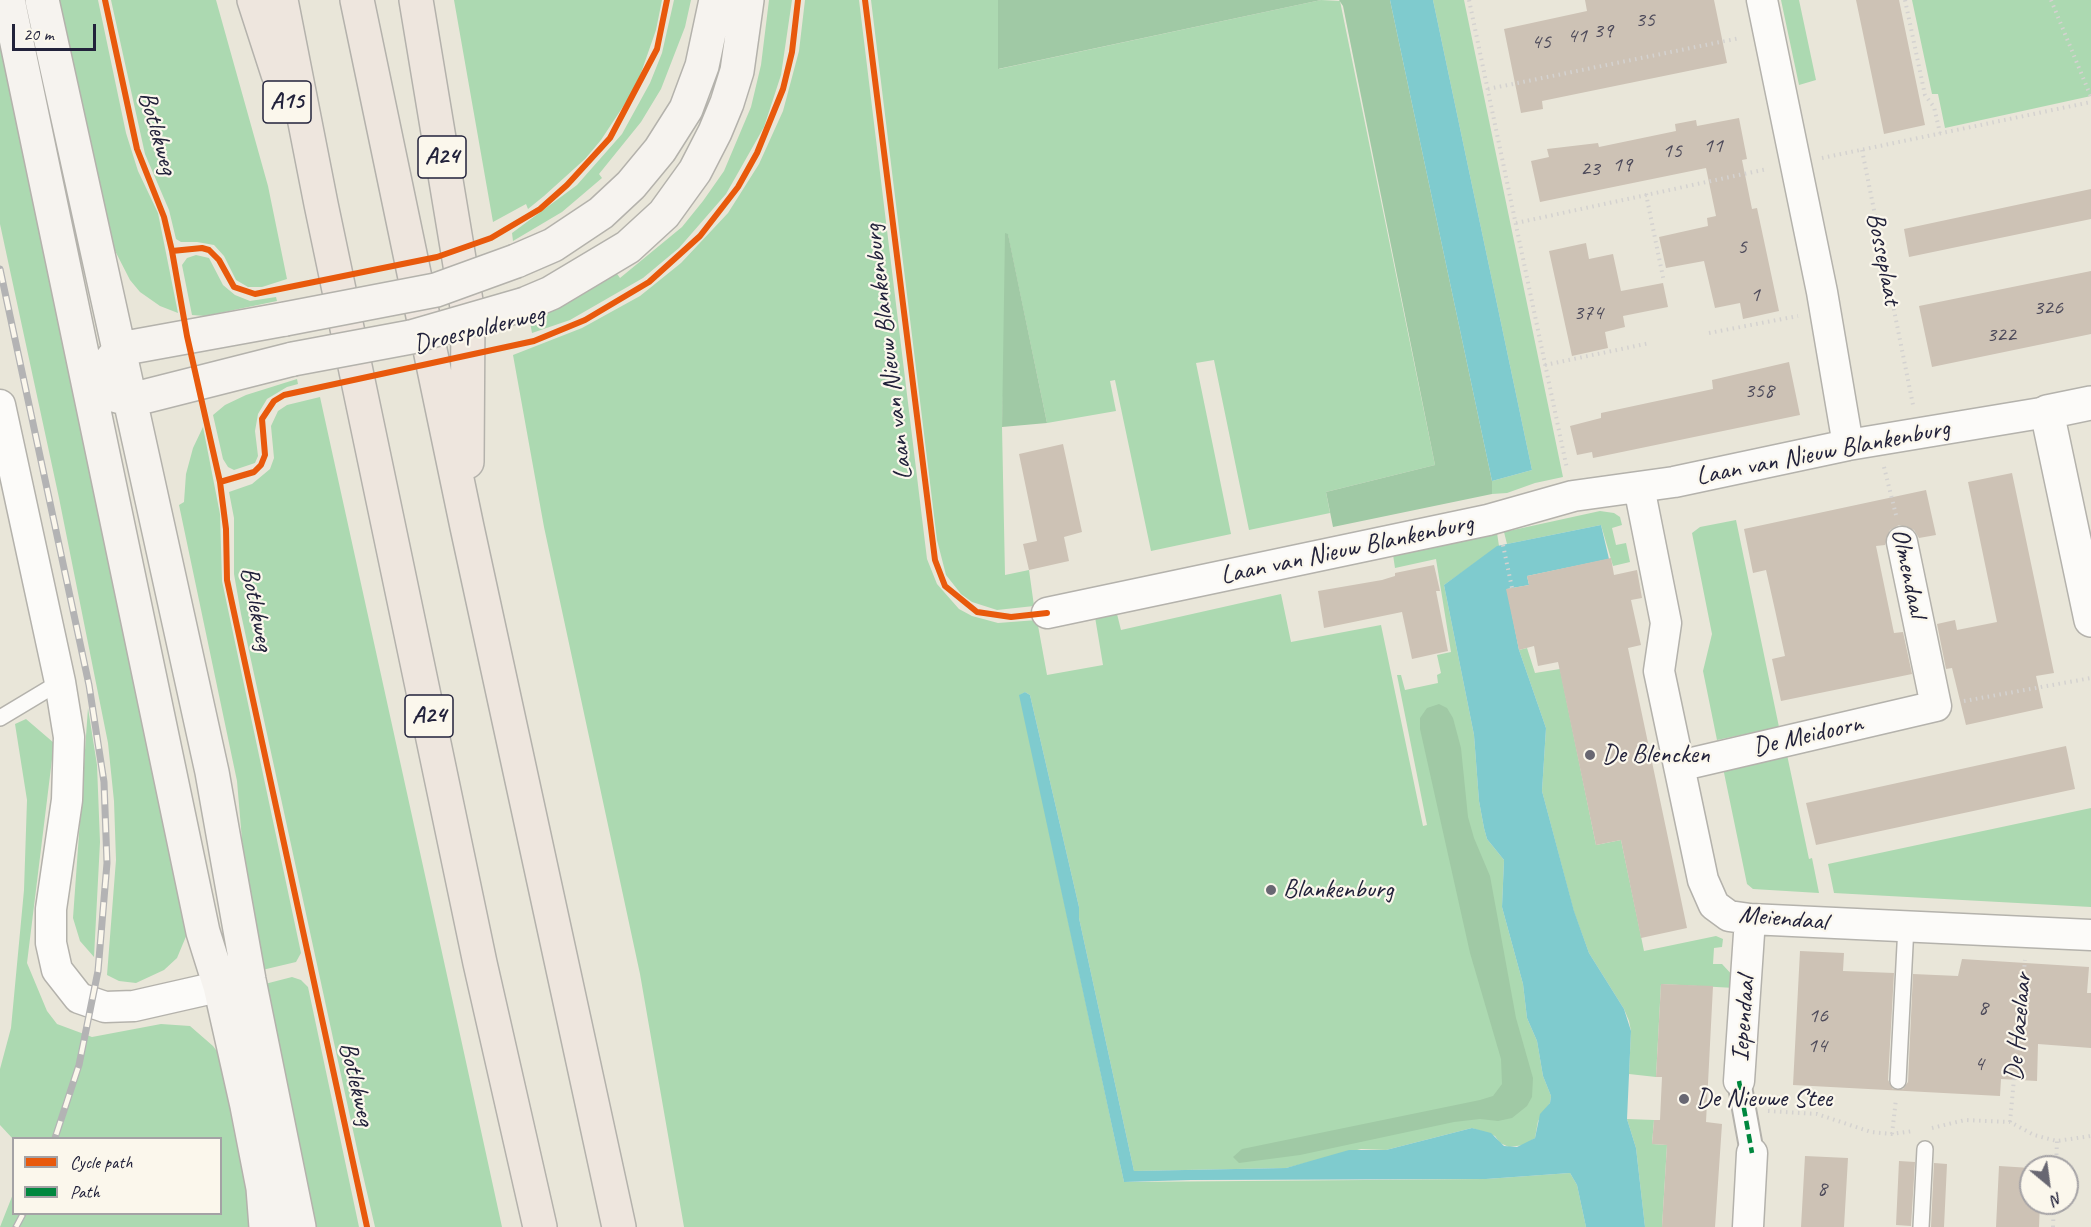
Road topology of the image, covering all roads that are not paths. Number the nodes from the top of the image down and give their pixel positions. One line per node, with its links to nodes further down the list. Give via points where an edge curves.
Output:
1 (8, 0): 12 (main road)
2 (42, 0): 11 (main road)
3 (254, 0): 10 (highway, A15)
4 (281, 0): 10 (highway, A24)
5 (357, 0): 19 (highway, A24)
6 (416, 0): 19 (highway, A24, via 468,313)
7 (716, 0): 11 (main road, Droespolderweg, bridge, via 702,66 687,109 660,150 601,213 553,245 436,290)
8 (747, 0): 13 (main road, Droespolderweg, bridge, via 737,70 715,132 695,171 664,214 628,247 525,304 411,336 293,359)
9 (1762, 0): 17 (street)
10 (321, 204): 37 (highway, A24, via 480,963)
11 (120, 349): 12 (main road); 13 (main road)
12 (88, 389): 13 (main road, Droespolderweg); 30 (main road, via 203,932)
13 (131, 400): 30 (main road, via 212,772)
14 (2091, 404): 16 (street, Laan van Nieuw Blankenburg)
15 (0, 405): 23 (street)
16 (2046, 412): 17 (street, Laan van Nieuw Blankenburg); 22 (street)
17 (1848, 445): 18 (street, Laan van Nieuw Blankenburg)
18 (1639, 486): 21 (street, Laan van Nieuw Blankenburg, via 1573,496 1497,518); 26 (street, Meiendaal, via 1666,623 1659,672)
19 (467, 527): 38 (highway, A24)
20 (1902, 542): 24 (street, Olmendaal)
21 (1047, 612)
22 (2091, 620)
23 (60, 682): 25 (lane); 30 (street, via 69,760 51,909 57,970 79,998 105,1007 141,1004)
24 (1936, 706): 26 (street, De Meidoorn)
25 (0, 718)
26 (1679, 766): 27 (street, Meiendaal, via 1708,896 1729,916)
27 (1750, 919): 28 (street, Meiendaal); 31 (street, Iependaal)
28 (1906, 926): 29 (street, Meiendaal); 32 (lane)
29 (2091, 936)
30 (234, 983): 35 (main road); 36 (main road)
31 (1739, 1081): 34 (street, Iependaal)
32 (1898, 1081)
33 (1925, 1149): 40 (lane)
34 (1752, 1153): 39 (street, Iependaal)
35 (266, 1227)
36 (299, 1227)
37 (540, 1227)
38 (619, 1227)
39 (1748, 1227)
40 (1921, 1227)

